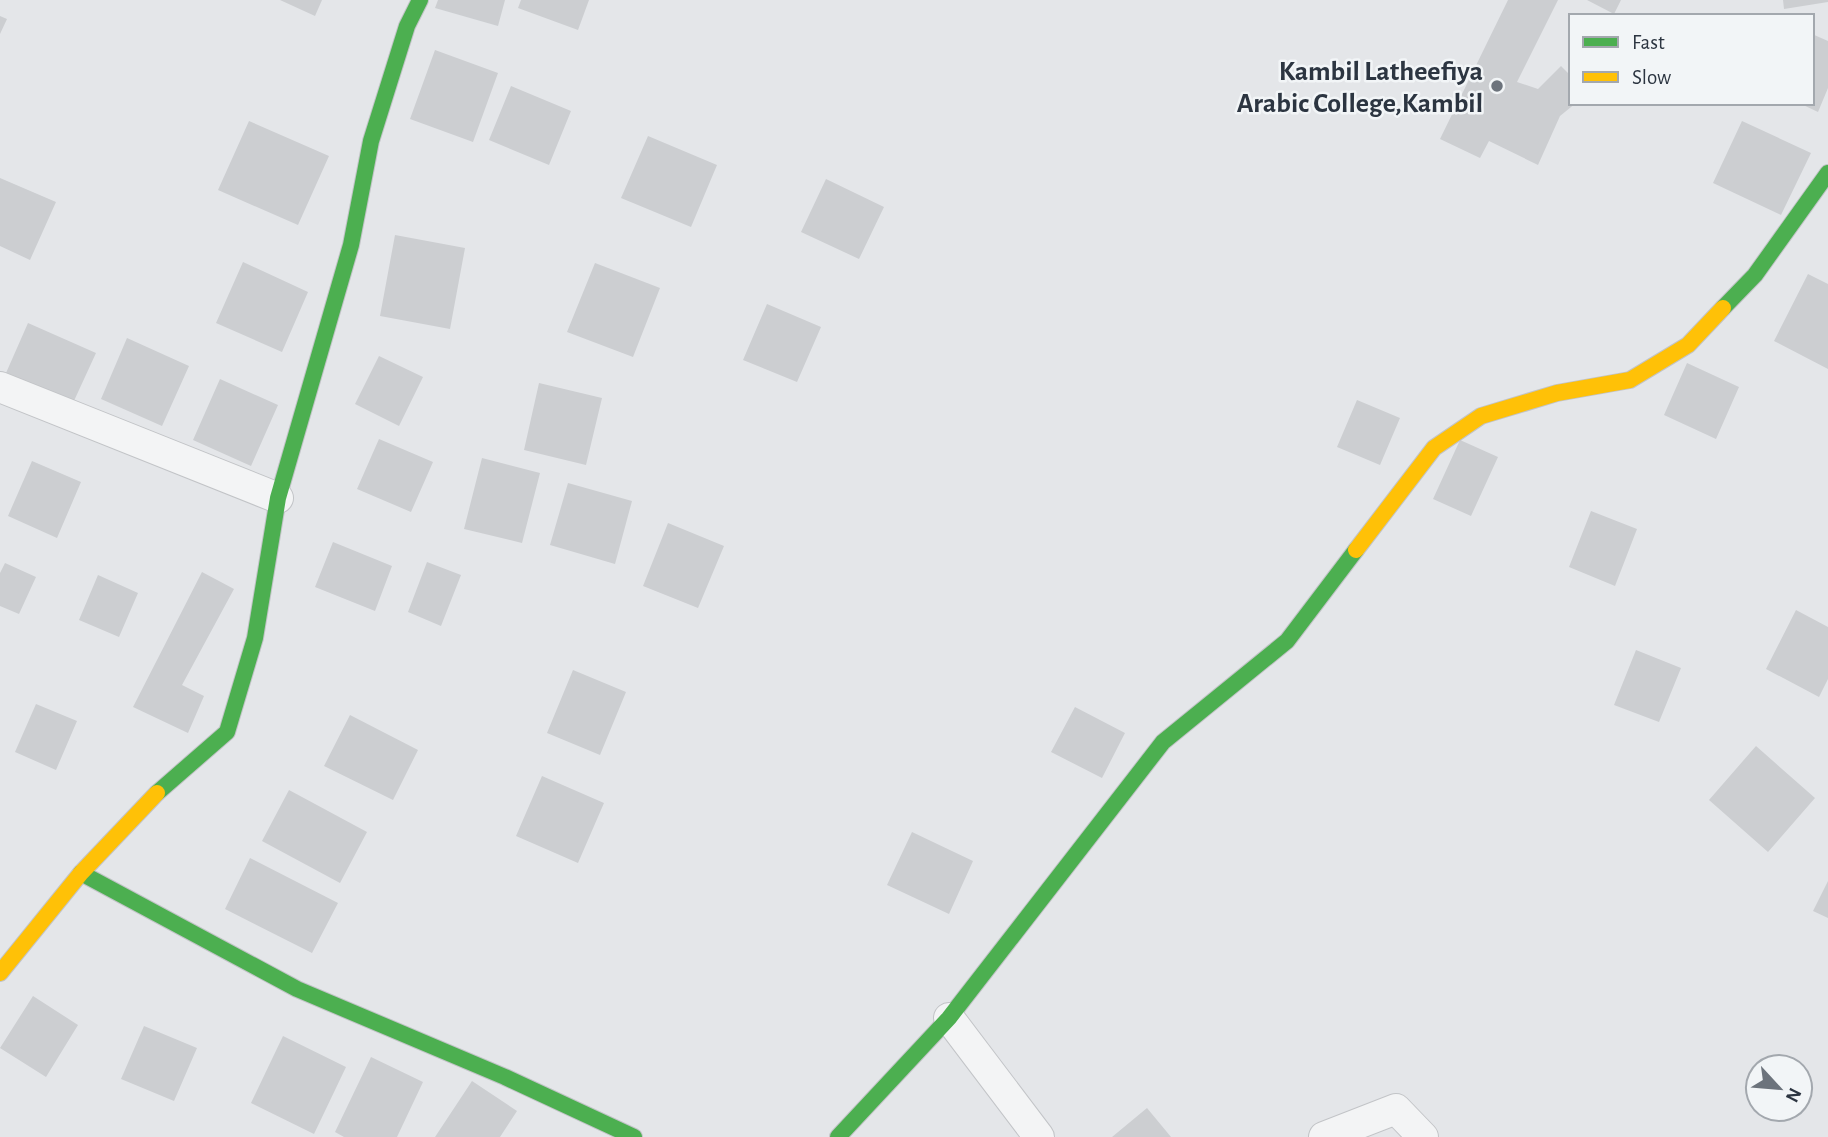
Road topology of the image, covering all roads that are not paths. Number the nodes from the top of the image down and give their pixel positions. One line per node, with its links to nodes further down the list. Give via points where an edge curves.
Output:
1 (419, 0): 4 (street, via 371,141 351,245)
2 (1828, 173): 7 (street, via 1755,275 1688,345 1630,380 1557,393 1481,416 1434,448 1287,641 1163,742)
3 (0, 387): 4 (street)
4 (278, 498): 5 (street, via 255,638 227,732 151,799)
5 (81, 873): 6 (street); 8 (street, via 297,989)
6 (0, 973)
7 (949, 1018): 9 (street); 10 (street)
8 (634, 1137)
9 (838, 1137)
10 (1039, 1137)
11 (1324, 1137): 12 (street, via 1396,1109)
12 (1423, 1137)

